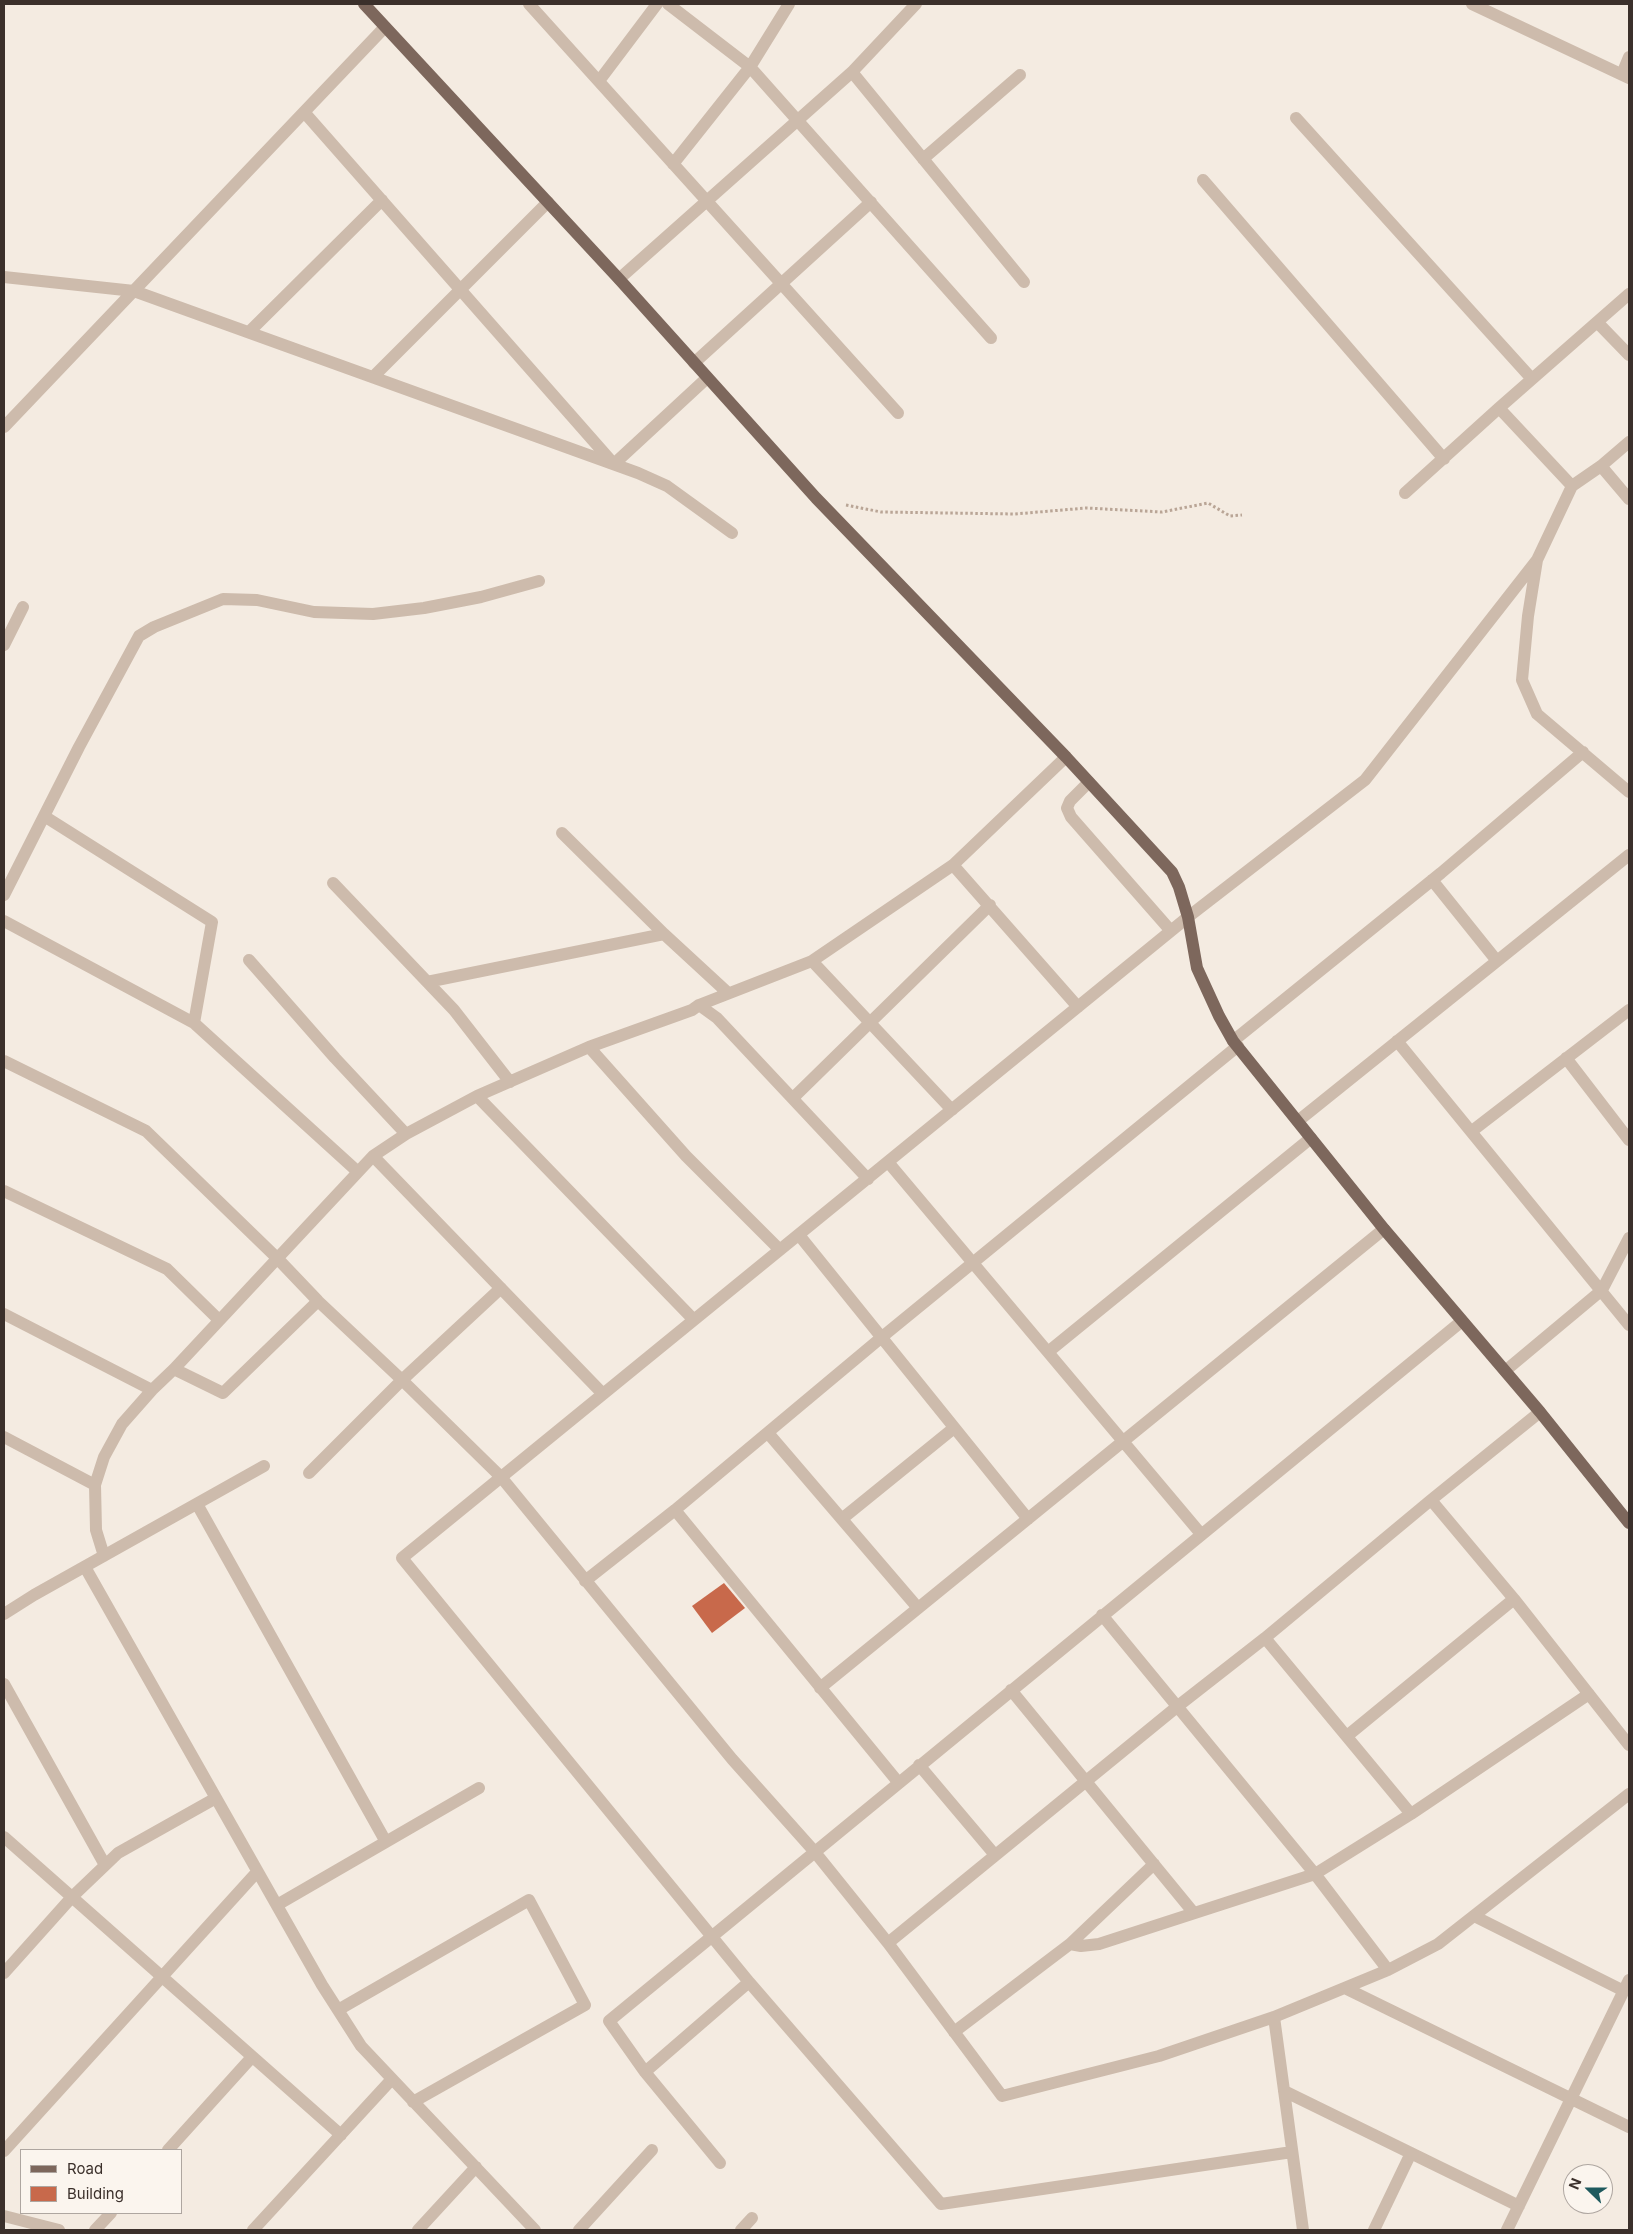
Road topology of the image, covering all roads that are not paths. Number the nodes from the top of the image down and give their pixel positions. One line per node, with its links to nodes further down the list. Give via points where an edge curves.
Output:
1 (529, 4): 14 (street)
2 (656, 4): 14 (street)
3 (668, 4): 10 (street)
4 (789, 4): 10 (street)
5 (916, 4): 11 (street)
6 (1472, 4): 13 (street)
7 (366, 5): 8 (main road)
8 (385, 27): 15 (street); 23 (main road)
9 (1629, 57): 13 (street)
10 (750, 67): 17 (street); 19 (street)
11 (852, 72): 17 (street); 18 (street)
12 (1020, 75): 18 (street)
13 (1626, 76)
14 (599, 81): 19 (street)
15 (304, 112): 21 (street); 30 (street)
16 (1296, 118): 39 (street)
17 (797, 119): 22 (street); 24 (street)
18 (923, 159): 27 (street)
19 (673, 164): 22 (street)
20 (1203, 180): 44 (street)
21 (382, 200): 29 (street); 33 (street)
22 (706, 200): 26 (street); 28 (street)
23 (548, 202): 26 (main road); 29 (street)
24 (871, 202): 28 (street); 34 (street)
25 (4, 277): 30 (street)
26 (619, 279): 36 (main road)
27 (1024, 282)
28 (782, 284): 36 (street); 41 (street)
29 (460, 290): 37 (street); 45 (street)
30 (134, 291): 33 (street); 42 (street)
31 (1629, 294): 32 (street)
32 (1597, 322): 35 (street); 39 (street)
33 (249, 332): 37 (street)
34 (991, 338)
35 (1629, 355)
36 (694, 363): 38 (main road)
37 (373, 377): 45 (street)
38 (707, 378): 45 (street); 56 (main road, via 816,498)
39 (1532, 379): 40 (street)
40 (1499, 408): 44 (street); 47 (street)
41 (898, 413)
42 (4, 427)
43 (1629, 442): 46 (street)
44 (1444, 459): 48 (street)
45 (614, 464): 50 (street, via 667,486)
46 (1601, 466): 47 (street); 49 (street)
47 (1572, 486): 51 (street)
48 (1405, 493)
49 (1629, 499)
50 (732, 533)
51 (1537, 560): 55 (street, via 1522,680 1538,714); 67 (street, via 1366,780)
52 (540, 581): 59 (street, via 472,599 374,614 314,612 257,600 222,599 154,627 139,636)
53 (23, 607): 54 (street)
54 (4, 645)
55 (1583, 752): 58 (street); 63 (street)
56 (1066, 757): 57 (main road); 62 (street)
57 (1089, 782): 67 (main road, via 1172,872); 69 (street, via 1070,801 1067,808 1071,816)
58 (1629, 792)
59 (44, 816): 65 (street); 79 (street, via 212,922)
60 (562, 833): 70 (street)
61 (1629, 855): 73 (street)
62 (953, 864): 66 (street); 72 (street)
63 (1432, 880): 73 (street); 82 (street)
64 (333, 883): 74 (street)
65 (4, 895)
66 (990, 905): 77 (street); 80 (street)
67 (1188, 917): 69 (street); 82 (main road, via 1197,968)
68 (4, 921): 79 (street)
69 (1171, 931): 77 (street)
70 (664, 934): 74 (street); 75 (street)
71 (248, 960): 92 (street)
72 (812, 961): 75 (street); 80 (street)
73 (1497, 961): 81 (street)
74 (427, 982): 86 (street, via 454,1010)
75 (728, 993): 76 (street)
76 (699, 1005): 83 (street); 88 (street, via 717,1018)
77 (1078, 1007): 89 (street)
78 (1629, 1010): 84 (street)
79 (194, 1023): 97 (street)
80 (870, 1023): 88 (street); 89 (street)
81 (1397, 1041): 90 (street); 91 (street)
82 (1236, 1043): 90 (main road); 105 (street)
83 (589, 1047): 86 (street); 103 (street, via 686,1156)
84 (1566, 1058): 91 (street); 94 (street)
85 (4, 1061): 104 (street, via 146,1131)
86 (510, 1082): 87 (street)
87 (477, 1096): 92 (street); 111 (street)
88 (793, 1098): 98 (street)
89 (952, 1110): 96 (street)
90 (1298, 1121): 93 (main road)
91 (1472, 1131): 107 (street)
92 (406, 1134): 95 (street)
93 (1311, 1138): 100 (main road); 115 (street)
94 (1629, 1140)
95 (373, 1156): 97 (street); 106 (street)
96 (888, 1162): 98 (street); 105 (street)
97 (358, 1172): 104 (street)
98 (868, 1179): 101 (street)
99 (4, 1191): 110 (street, via 167,1269)
100 (1384, 1229): 112 (main road); 125 (street)
101 (799, 1235): 103 (street); 114 (street)
102 (1629, 1238): 107 (street)
103 (780, 1250): 111 (street)
104 (277, 1258): 108 (street); 110 (street)
105 (973, 1262): 114 (street); 115 (street)
106 (501, 1288): 118 (street); 120 (street)
107 (1602, 1290): 113 (street); 117 (street)
108 (318, 1301): 116 (street, via 223,1393); 118 (street)
109 (4, 1314): 119 (street)
110 (219, 1320): 116 (street)
111 (694, 1320): 120 (street)
112 (1462, 1321): 117 (main road); 136 (street)
113 (1629, 1325)
114 (882, 1337): 122 (street); 123 (street)
115 (1048, 1352): 125 (street)
116 (174, 1369): 119 (street)
117 (1505, 1371): 121 (main road)
118 (402, 1380): 127 (street); 128 (street)
119 (152, 1390): 129 (street, via 122,1424 104,1458)
120 (603, 1394): 128 (street)
121 (1540, 1412): 130 (street); 135 (main road)
122 (954, 1428): 133 (street); 134 (street)
123 (768, 1433): 132 (street); 133 (street)
124 (4, 1437): 129 (street)
125 (1123, 1441): 134 (street); 136 (street)
126 (264, 1466): 131 (street)
127 (309, 1473)
128 (501, 1477): 139 (street); 171 (street, via 402,1558)
129 (95, 1485): 137 (street, via 96,1530)
130 (1431, 1500): 140 (street); 144 (street)
131 (196, 1504): 137 (street); 160 (street)
132 (675, 1510): 139 (street); 146 (street)
133 (843, 1518): 141 (street)
134 (1028, 1519): 141 (street)
135 (1629, 1523)
136 (1201, 1534): 143 (street)
137 (104, 1556): 138 (street)
138 (85, 1567): 142 (street); 157 (street)
139 (585, 1581): 161 (street, via 732,1759)
140 (1514, 1599): 148 (street); 150 (street)
141 (918, 1608): 146 (street)
142 (4, 1614)
143 (1102, 1615): 147 (street); 149 (street)
144 (1265, 1638): 149 (street); 150 (street)
145 (4, 1684): 164 (street)
146 (820, 1688): 154 (street)
147 (1011, 1690): 152 (street); 153 (street)
148 (1589, 1694): 151 (street); 158 (street)
149 (1178, 1706): 153 (street); 166 (street)
150 (1347, 1736): 158 (street)
151 (1629, 1745)
152 (919, 1765): 154 (street); 162 (street)
153 (1086, 1781): 162 (street); 163 (street)
154 (898, 1782): 161 (street)
155 (479, 1788): 160 (street)
156 (1629, 1794): 170 (street)
157 (216, 1798): 164 (street, via 118,1853); 165 (street)
158 (1411, 1814): 166 (street)
159 (4, 1837): 167 (street)
160 (386, 1842): 168 (street)
161 (814, 1851): 171 (street); 172 (street)
162 (995, 1855): 172 (street)
163 (1154, 1864): 169 (street); 173 (street)
164 (105, 1865): 167 (street)
165 (257, 1872): 168 (street); 176 (street)
166 (1315, 1874): 169 (street); 174 (street)
167 (72, 1897): 175 (street); 176 (street)
168 (277, 1906): 180 (street)
169 (1193, 1912): 173 (street, via 1099,1944)
170 (1474, 1916): 174 (street, via 1438,1944); 178 (street)
171 (711, 1935): 177 (street); 184 (street, via 609,2021)
172 (888, 1942): 182 (street)
173 (1070, 1944): 182 (street)
174 (1388, 1970): 179 (street)
175 (4, 1972)
176 (162, 1977): 183 (street); 193 (street)
177 (749, 1982): 184 (street); 194 (street, via 940,2204)
178 (1627, 1985): 187 (street)
179 (1345, 1988): 181 (street); 187 (street)
180 (338, 2010): 185 (street, via 361,2046); 188 (street, via 529,1900 585,2005)
181 (1274, 2017): 182 (street, via 1159,2056 1002,2096); 186 (street)
182 (954, 2032)
183 (252, 2056): 190 (street); 191 (street)
184 (645, 2072): 196 (street)
185 (392, 2079): 188 (street); 190 (street)
186 (1284, 2091): 194 (street); 195 (street)
187 (1571, 2099): 189 (street); 198 (street)
188 (414, 2102): 197 (street)
189 (1629, 2127)
190 (341, 2135): 204 (street)
191 (169, 2149)
192 (652, 2150): 207 (street)
193 (4, 2151)
194 (1292, 2152): 209 (street)
195 (1411, 2154): 198 (street); 210 (street)
196 (720, 2163)
197 (476, 2167): 205 (street); 206 (street)
198 (1519, 2206): 211 (street)
199 (110, 2214): 203 (street)
200 (4, 2216): 202 (street)
201 (752, 2218): 208 (street)
202 (59, 2230)
203 (95, 2230)
204 (253, 2230)
205 (418, 2230)
206 (535, 2230)
207 (579, 2230)
208 (741, 2230)
209 (1303, 2230)
210 (1374, 2230)
211 (1507, 2230)

